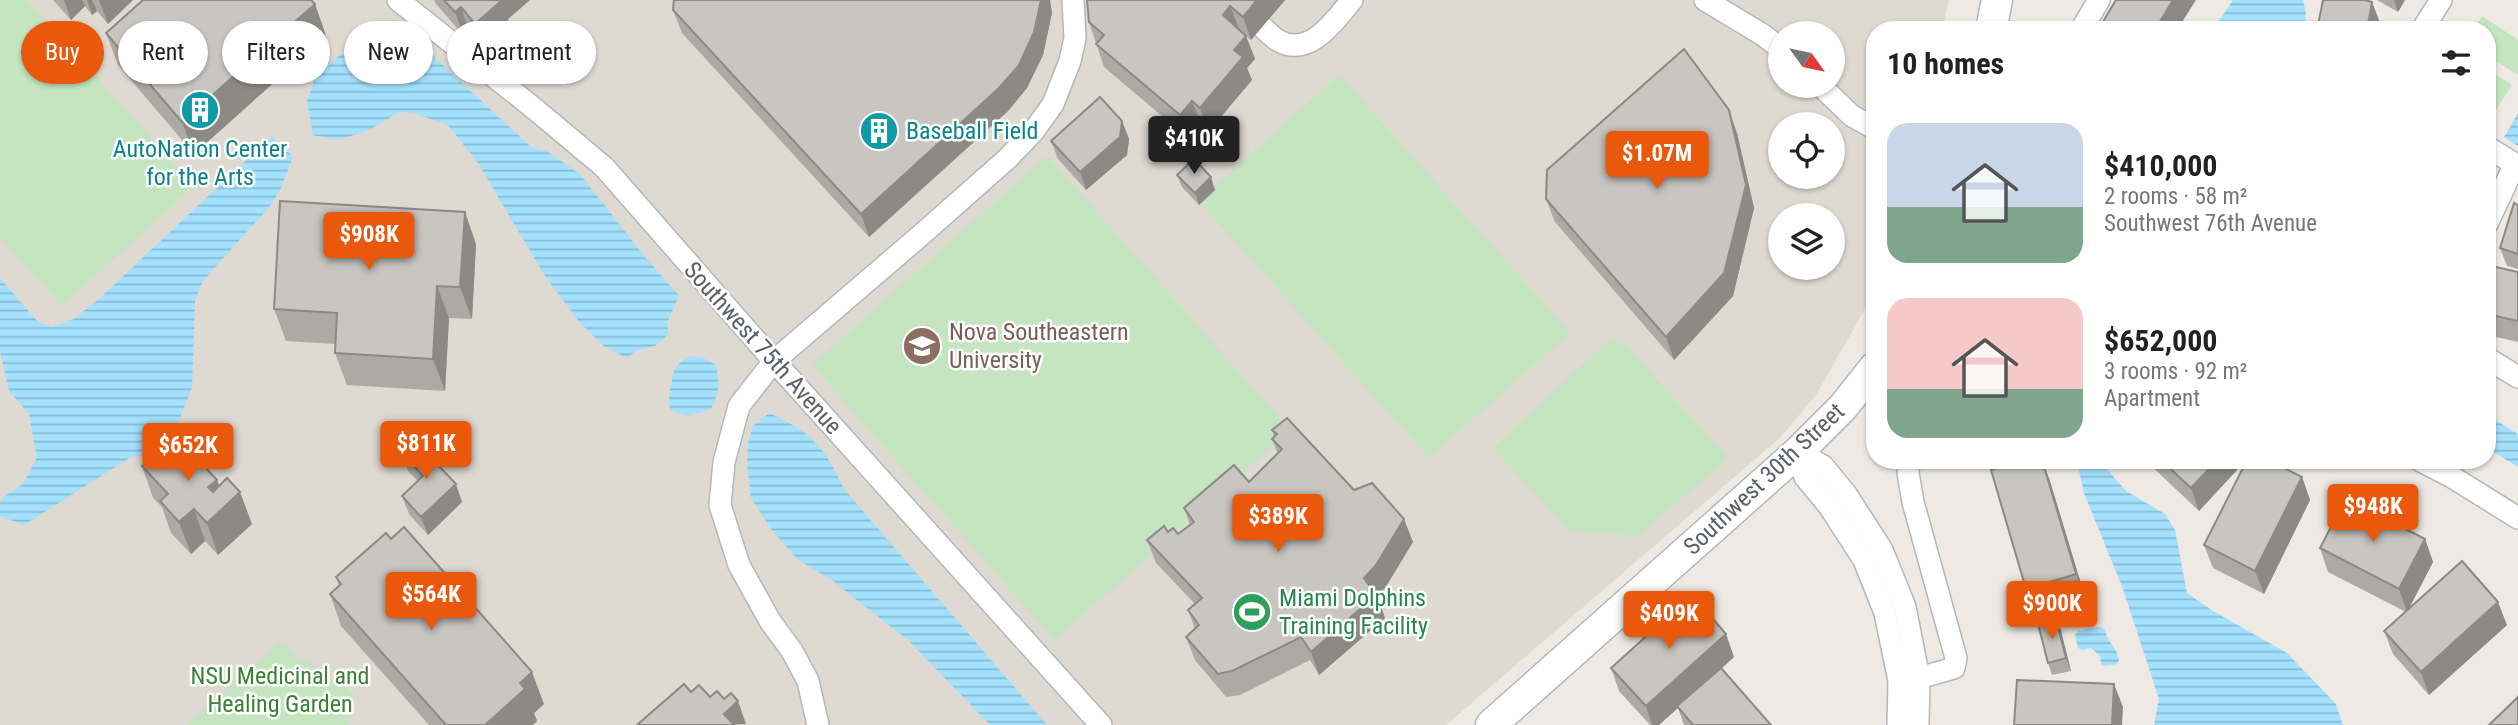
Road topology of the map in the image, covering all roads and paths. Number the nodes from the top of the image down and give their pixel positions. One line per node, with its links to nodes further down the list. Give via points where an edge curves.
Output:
1 (398, 0): 19 (street, Southwest 75th Avenue, via 604,167)
2 (1073, 0): 19 (street, via 1075,38 1070,61 1053,104 1033,132)
3 (1352, 0): 13 (street, via 1312,42 1280,42)
4 (1704, 0): 14 (street)
5 (1980, 0): 9 (street)
6 (1997, 0): 10 (street)
7 (2099, 0): 11 (street)
8 (2441, 0): 12 (street)
9 (1976, 21)
10 (1993, 21)
11 (2086, 21)
12 (2428, 21)
13 (1262, 27)
14 (1768, 39)
15 (1834, 98): 16 (street)
16 (1866, 123)
17 (2496, 153): 18 (street, via 2515,164)
18 (2496, 205)
19 (774, 362): 28 (street, via 739,406 724,461 720,505 739,565 808,681); 29 (street, Southwest 75th Avenue)
20 (2496, 364): 21 (street)
21 (2518, 377)
22 (1866, 378): 23 (street, Southwest 30th Street)
23 (1798, 452): 27 (street, via 1824,466 1882,550 1905,607); 30 (street, Southwest 30th Street); 31 (street, via 1805,477 1864,560 1885,613 1899,681)
24 (1908, 469): 27 (street, via 1913,502 1956,658 1954,668)
25 (2436, 469): 26 (street)
26 (2518, 519)
27 (1919, 678): 32 (street)
28 (818, 725)
29 (1101, 725)
30 (1491, 725)
31 (1898, 725)
32 (1918, 725)

